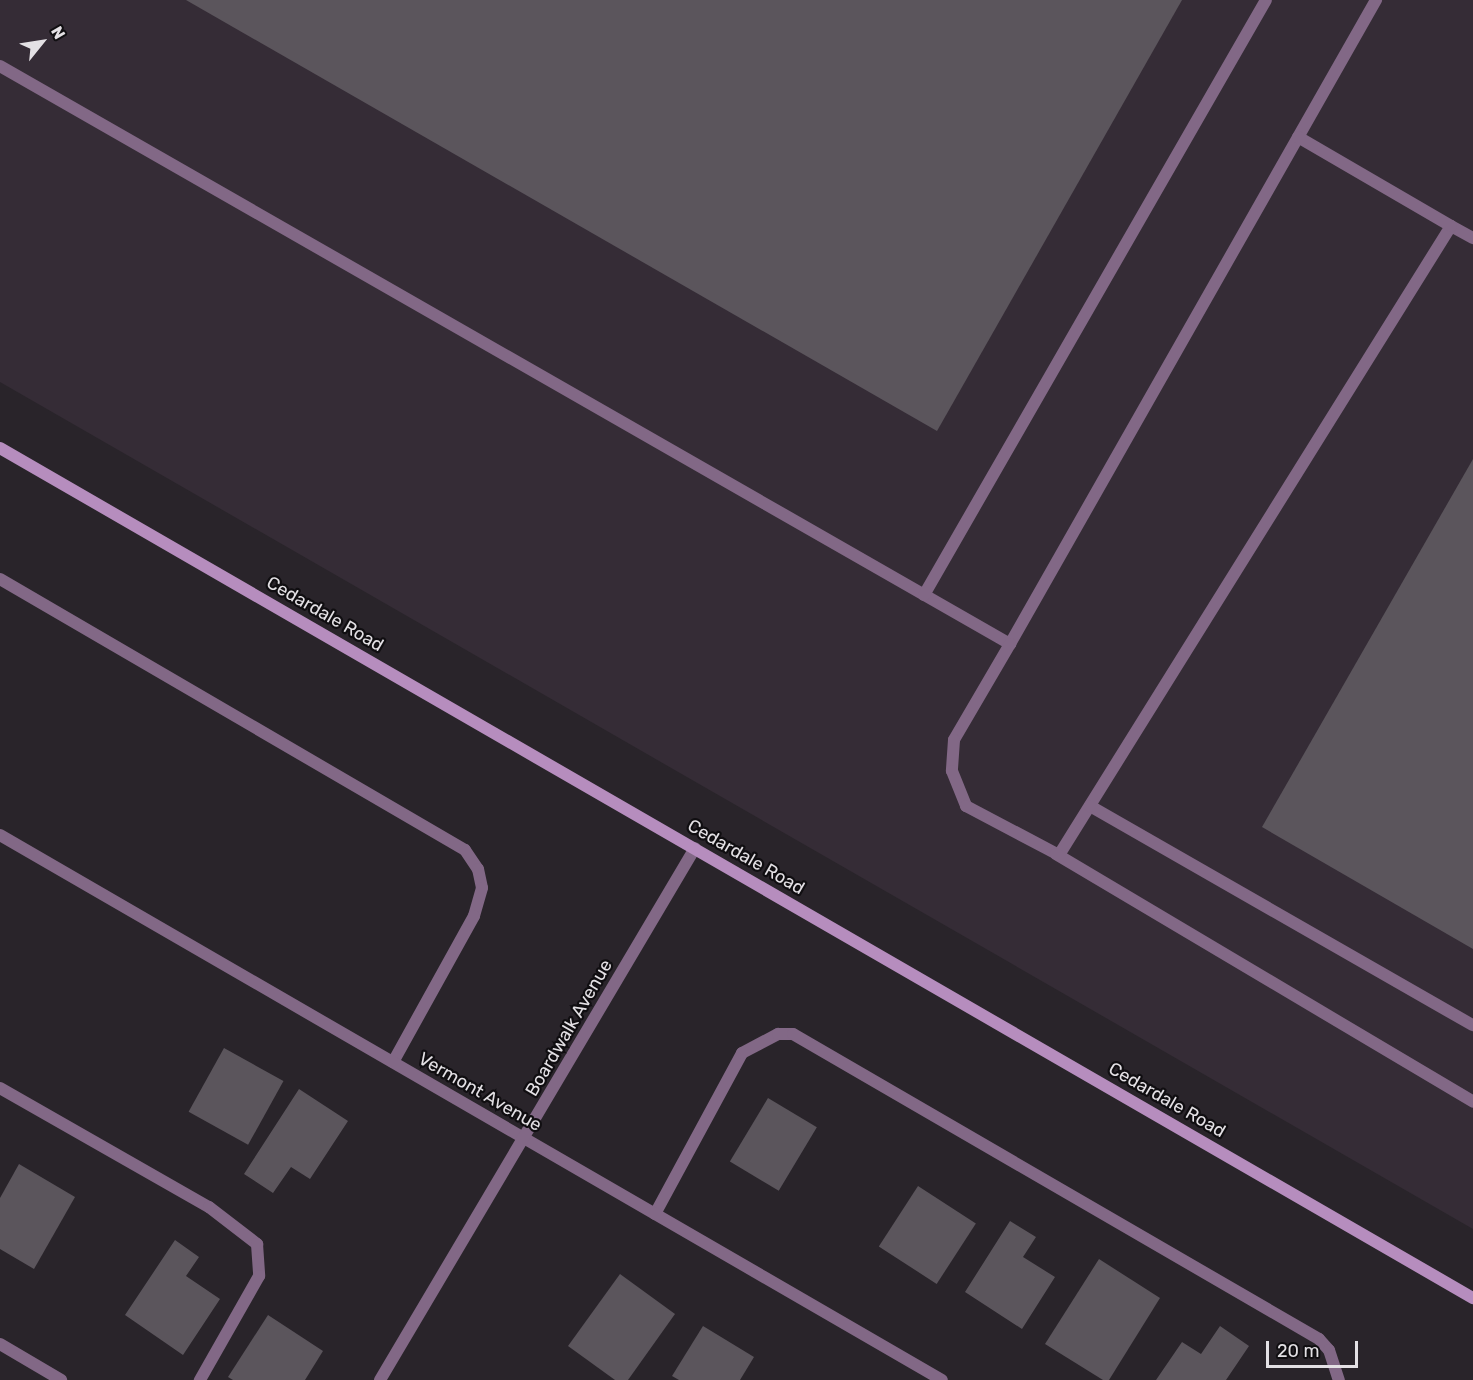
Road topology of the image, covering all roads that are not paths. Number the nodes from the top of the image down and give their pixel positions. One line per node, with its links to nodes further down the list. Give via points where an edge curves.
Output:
1 (1266, 0): 9 (street)
2 (1376, 0): 4 (street)
3 (0, 66): 9 (street)
4 (1298, 137): 5 (street); 10 (street)
5 (1451, 226): 6 (street); 11 (street)
6 (1473, 238)
7 (0, 448): 13 (street, Cedardale Road)
8 (0, 579): 16 (street, via 465,850 478,869 482,888 474,916)
9 (924, 595): 10 (street)
10 (1010, 644): 14 (street, via 954,740 952,771 966,806)
11 (1090, 806): 14 (street, via 1059,855); 15 (street)
12 (0, 835): 16 (street, Vermont Avenue)
13 (695, 848): 19 (street, Boardwalk Avenue); 21 (street, Cedardale Road)
14 (1056, 854): 18 (street)
15 (1473, 1025)
16 (393, 1062): 19 (street, Vermont Avenue)
17 (0, 1088): 24 (street, via 208,1207 256,1244 259,1276)
18 (1473, 1102)
19 (525, 1139): 20 (street, Vermont Avenue); 25 (street, Boardwalk Avenue)
20 (655, 1214): 26 (street, Vermont Avenue); 27 (street, via 742,1053 778,1034 793,1034 1319,1339 1329,1350)
21 (1473, 1298)
22 (0, 1344): 23 (street)
23 (62, 1380)
24 (200, 1380)
25 (380, 1380)
26 (942, 1380)
27 (1339, 1380)

